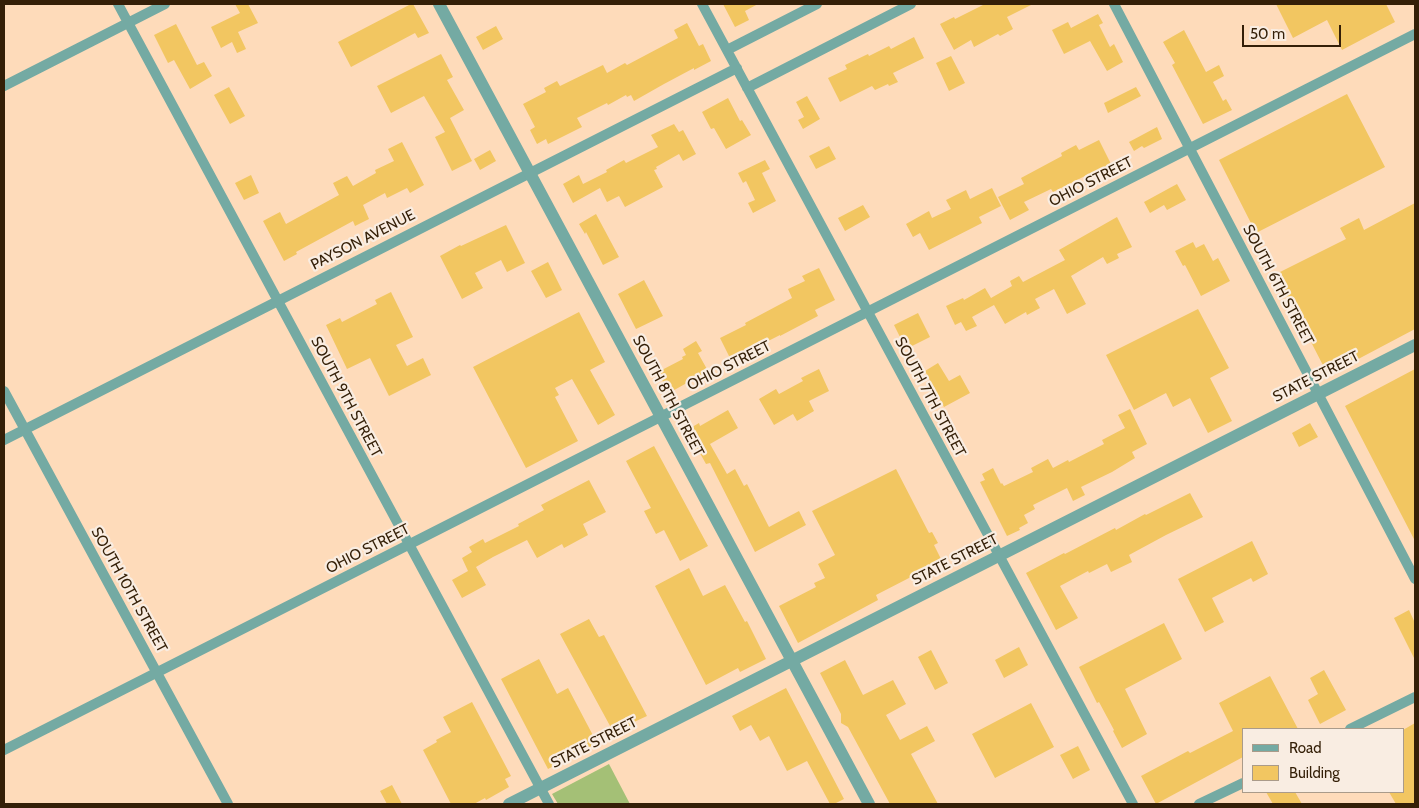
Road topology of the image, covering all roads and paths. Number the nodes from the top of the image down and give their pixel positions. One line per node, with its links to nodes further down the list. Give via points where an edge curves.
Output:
1 (118, 4): 8 (street, SOUTH 9TH STREET)
2 (165, 4): 8 (street)
3 (438, 4): 15 (street, SOUTH 8TH STREET)
4 (702, 4): 10 (street, SOUTH 7TH STREET)
5 (817, 4): 10 (street)
6 (911, 4): 13 (street)
7 (1114, 4): 14 (street, SOUTH 6TH STREET)
8 (128, 22): 12 (street); 16 (street, SOUTH 9TH STREET)
9 (1415, 34): 14 (street, OHIO STREET)
10 (727, 50): 11 (street, SOUTH 7TH STREET)
11 (737, 68): 13 (street, SOUTH 7TH STREET); 15 (street, PAYSON AVENUE)
12 (4, 86)
13 (747, 88): 17 (street, SOUTH 7TH STREET)
14 (1190, 149): 17 (street, OHIO STREET); 20 (street, SOUTH 6TH STREET)
15 (530, 173): 16 (street, PAYSON AVENUE); 21 (street, SOUTH 8TH STREET)
16 (278, 301): 22 (street, PAYSON AVENUE); 24 (street, SOUTH 9TH STREET)
17 (867, 312): 21 (street, OHIO STREET); 25 (street, SOUTH 7TH STREET)
18 (1415, 345): 20 (street, STATE STREET)
19 (4, 391): 22 (street, SOUTH 10TH STREET)
20 (1318, 394): 25 (street, STATE STREET); 26 (street, SOUTH 6TH STREET)
21 (661, 417): 24 (street, OHIO STREET); 27 (street, SOUTH 8TH STREET)
22 (24, 429): 23 (street, PAYSON AVENUE); 28 (street, SOUTH 10TH STREET)
23 (4, 440)
24 (409, 545): 28 (street, OHIO STREET); 33 (street, SOUTH 9TH STREET)
25 (998, 556): 27 (street, STATE STREET); 38 (street, SOUTH 7TH STREET)
26 (1415, 579)
27 (792, 660): 33 (street, STATE STREET); 37 (street, SOUTH 8TH STREET)
28 (157, 673): 31 (street, OHIO STREET); 34 (street, SOUTH 10TH STREET)
29 (1415, 697): 30 (street)
30 (1352, 728)
31 (4, 750)
32 (1242, 783): 39 (street)
33 (540, 788): 35 (street, STATE STREET); 36 (street, SOUTH 9TH STREET)
34 (228, 804)
35 (509, 804)
36 (549, 804)
37 (869, 804)
38 (1132, 804)
39 (1200, 804)

